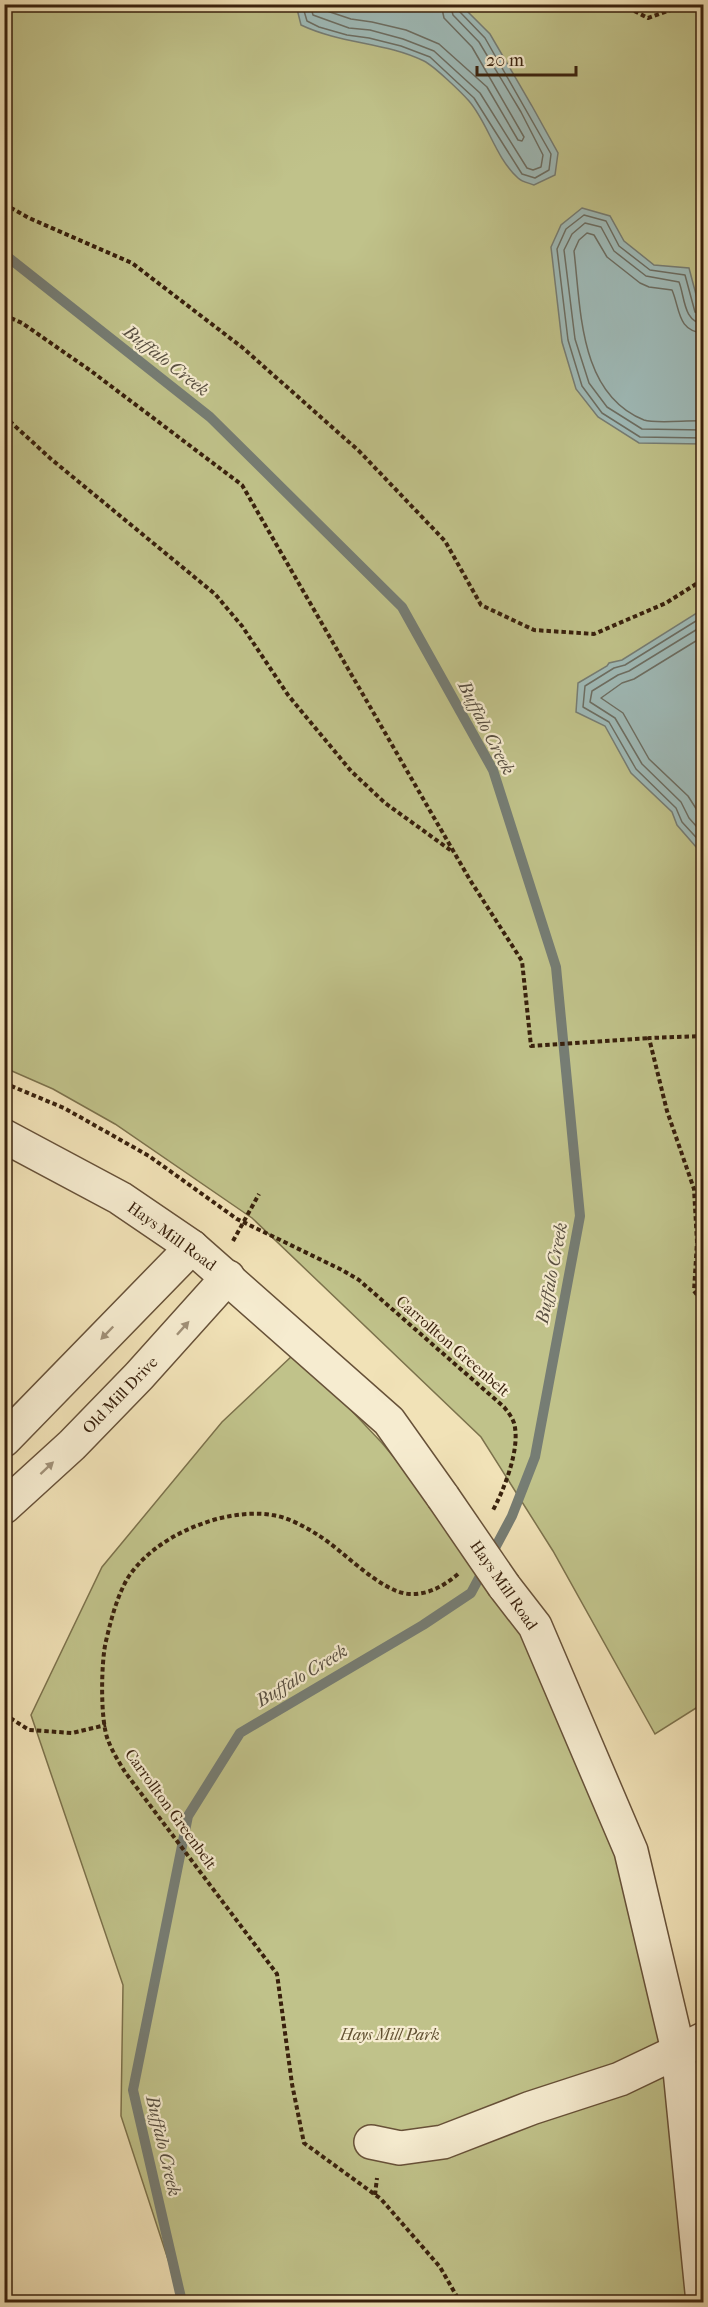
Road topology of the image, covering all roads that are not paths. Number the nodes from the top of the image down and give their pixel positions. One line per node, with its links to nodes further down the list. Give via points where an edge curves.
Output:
1 (4, 1136): 2 (street, Hays Mill Road, via 120,1198)
2 (212, 1263): 3 (street, one-way to 3); 4 (street, Old Mill Drive, one-way to 2, via 139,1376); 5 (street, Hays Mill Road, bridge, via 388,1421 535,1626 631,1851)
3 (4, 1440)
4 (4, 1508)
5 (691, 2045): 6 (street, via 620,2079 443,2142 400,2148); 7 (street, Hays Mill Road)
6 (371, 2142)
7 (703, 2302)

